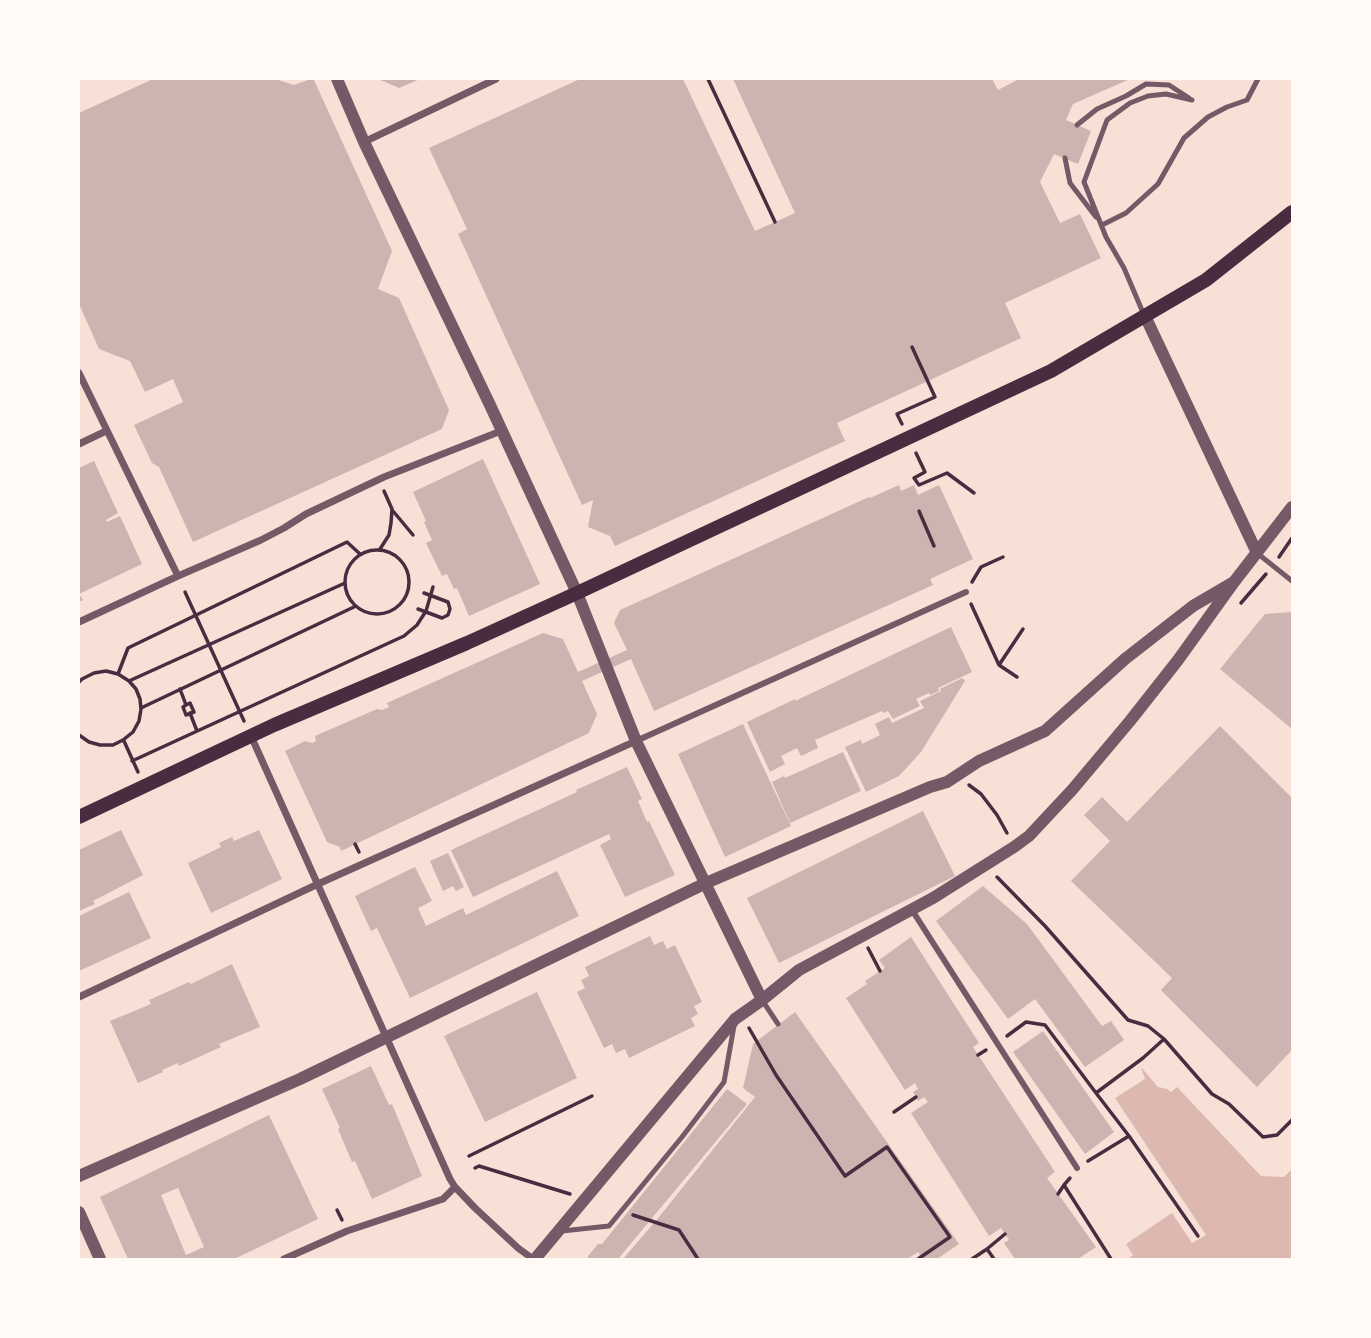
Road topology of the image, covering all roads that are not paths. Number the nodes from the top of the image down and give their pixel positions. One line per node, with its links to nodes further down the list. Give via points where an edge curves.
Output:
1 (337, 79): 5 (street)
2 (496, 79): 5 (street)
3 (1258, 79): 8 (lane, via 1247,100 1208,117 1184,138 1158,184 1126,213)
4 (1077, 125): 8 (lane, via 1097,108 1146,84 1169,85 1192,100 1166,94 1148,96 1107,120 1084,182)
5 (364, 142): 11 (street)
6 (1065, 158): 8 (lane, via 1070,183)
7 (1292, 212): 9 (main road, via 1206,280)
8 (1102, 225): 9 (lane)
9 (1145, 316): 15 (street); 20 (main road, via 1051,371)
10 (79, 373): 12 (street)
11 (501, 431): 16 (street, via 379,480); 20 (street)
12 (106, 432): 13 (street); 16 (street)
13 (79, 444)
14 (1292, 507): 15 (street)
15 (1257, 553): 17 (lane); 18 (street)
16 (178, 576): 21 (street)
17 (1292, 581)
18 (1234, 582): 25 (street, via 1193,606 1125,659 1045,731 979,761 947,782); 27 (street, via 1121,732 1029,836)
19 (966, 592): 23 (street)
20 (577, 593): 22 (main road); 23 (street)
21 (79, 622)
22 (251, 736): 24 (main road); 26 (street)
23 (636, 741): 25 (street); 26 (street)
24 (79, 817)
25 (706, 883): 29 (street); 32 (street)
26 (318, 884): 28 (street); 32 (street)
27 (911, 909): 29 (street, via 799,970); 33 (street)
28 (79, 997)
29 (762, 1000): 30 (street); 31 (lane)
30 (738, 1016): 37 (street); 37 (lane, via 724,1082 609,1226)
31 (778, 1024)
32 (387, 1037): 34 (street); 35 (street)
33 (1077, 1168)
34 (79, 1177)
35 (455, 1187): 39 (street, via 443,1199 347,1231); 40 (street)
36 (79, 1212): 38 (street)
37 (556, 1232): 40 (street)
38 (100, 1259)
39 (284, 1259)
40 (534, 1259)

